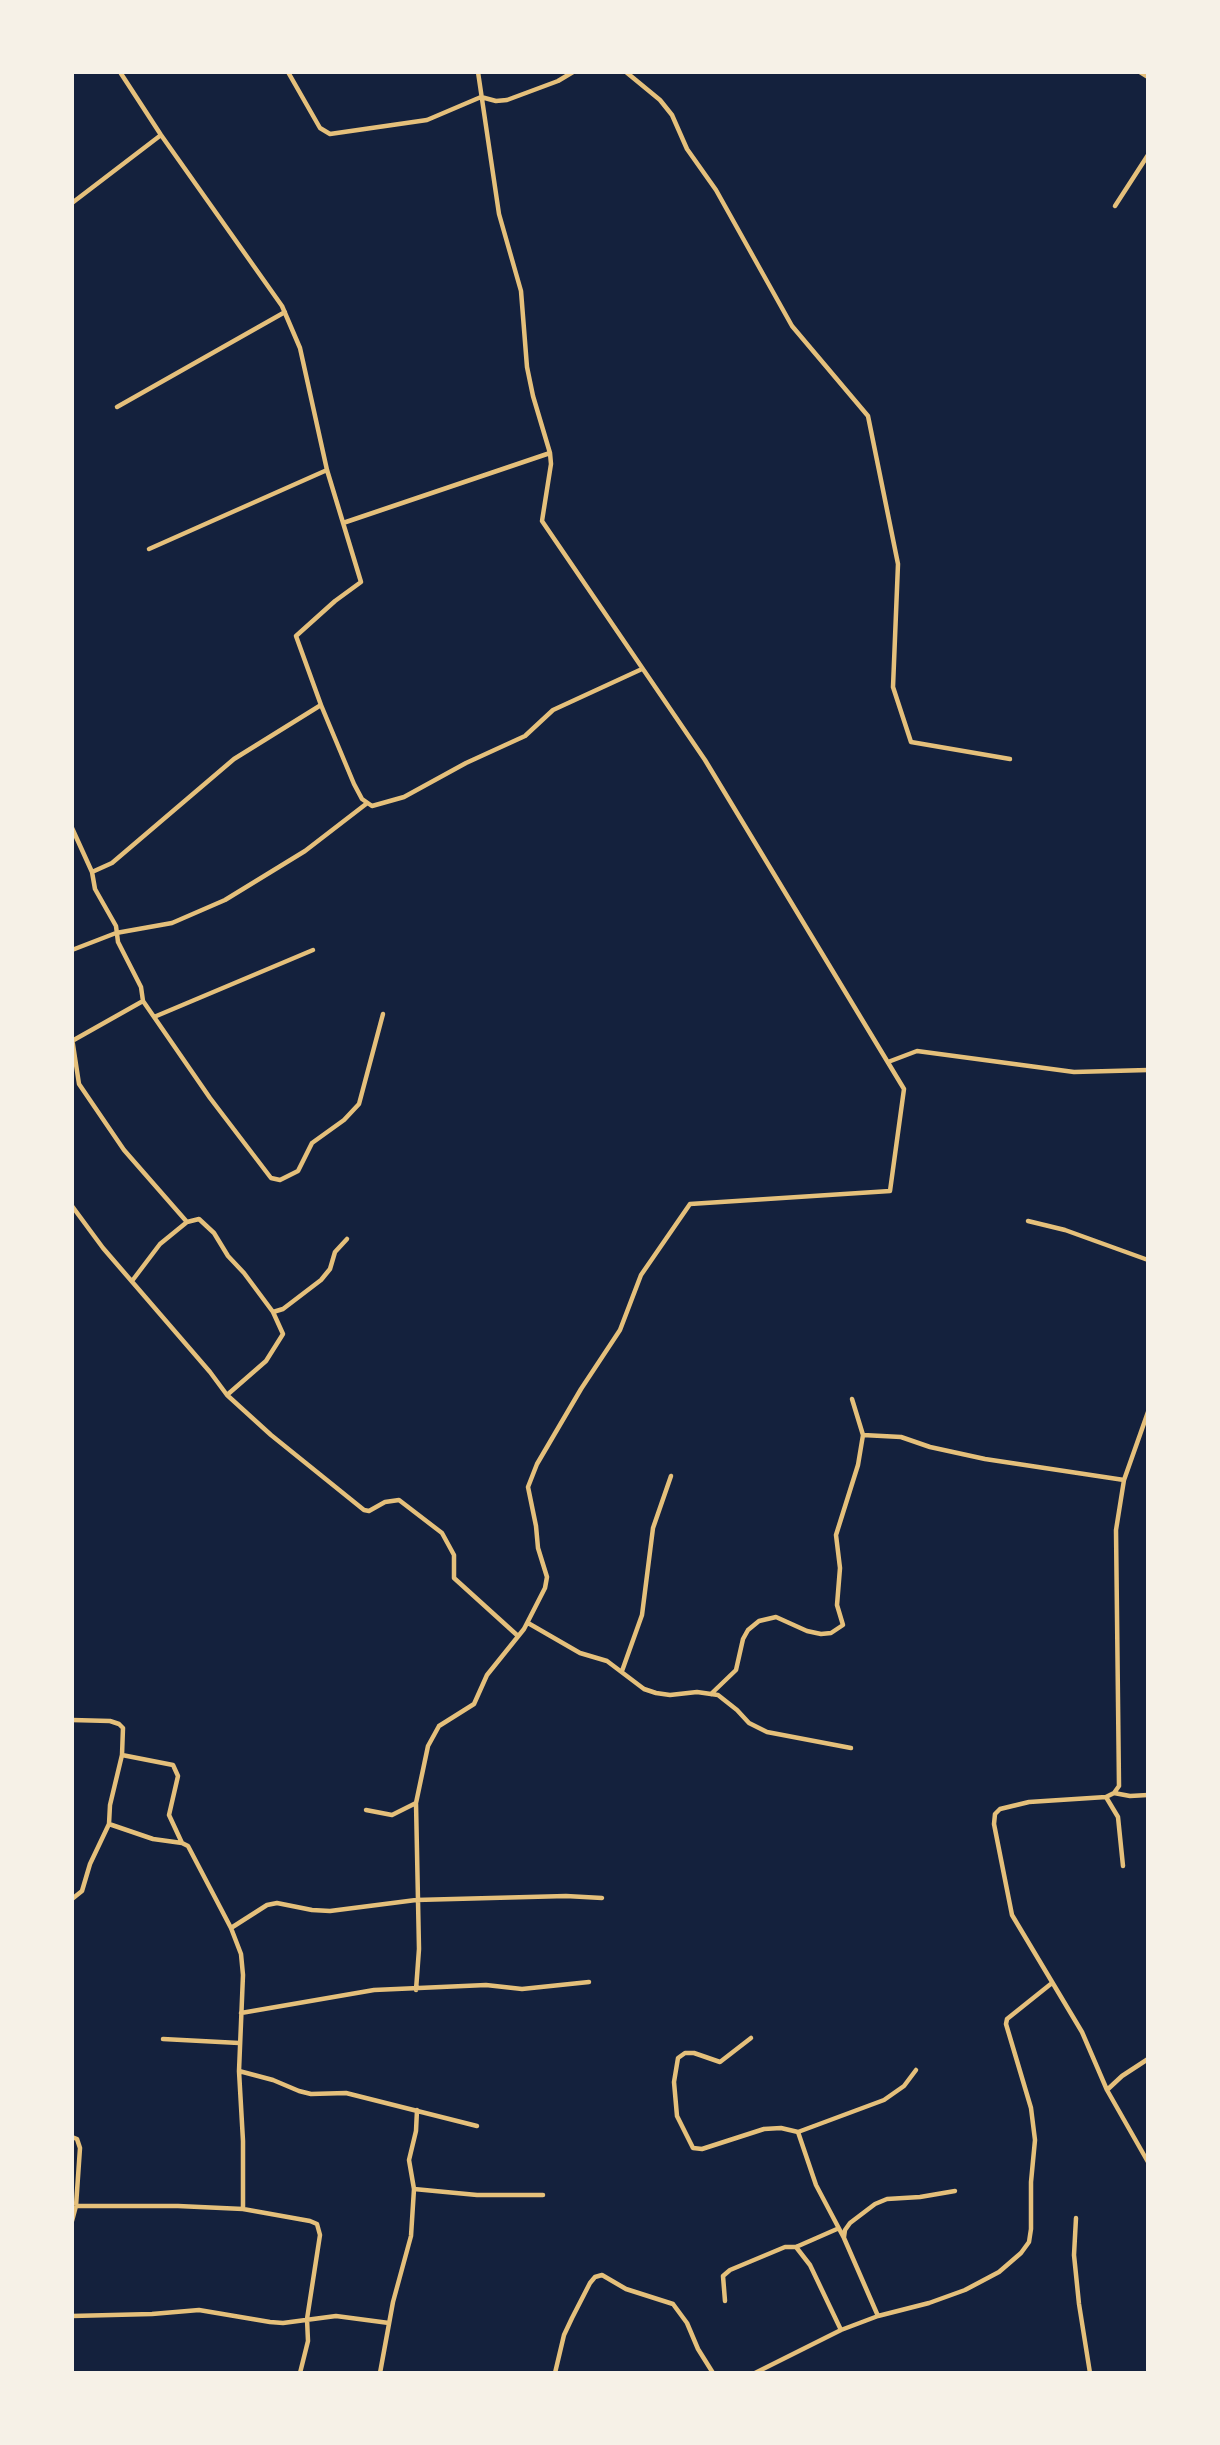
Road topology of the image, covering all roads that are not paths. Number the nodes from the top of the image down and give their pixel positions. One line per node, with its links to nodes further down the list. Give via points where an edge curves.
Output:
1 (120, 72): 9 (street)
2 (288, 72): 8 (street, via 320,128 330,134 428,120)
3 (478, 72): 8 (street)
4 (573, 72): 8 (street, via 502,101)
5 (626, 72): 21 (street, via 668,109 792,326 868,416 898,564 893,687 911,742)
6 (1140, 72): 7 (street)
7 (1148, 77)
8 (481, 97): 15 (street, via 499,214 521,291 527,367)
9 (161, 135): 11 (street); 13 (street)
10 (1148, 155): 12 (street)
11 (72, 203)
12 (1115, 206)
13 (285, 312): 14 (street); 16 (street, via 300,348)
14 (117, 407)
15 (550, 453): 17 (street); 19 (street, via 542,521)
16 (327, 470): 17 (street); 18 (street)
17 (343, 523): 20 (street, via 361,582 296,636)
18 (149, 549)
19 (642, 669): 22 (street, via 553,710 525,736 404,797 372,806); 32 (street, via 705,760)
20 (321, 705): 22 (street); 24 (street, via 234,759 112,863)
21 (1010, 759)
22 (366, 804): 25 (street, via 305,851 225,900 172,923)
23 (72, 828): 24 (street)
24 (92, 872): 25 (street, via 95,890 116,926)
25 (116, 933): 26 (street); 28 (street, via 141,987)
26 (72, 950)
27 (313, 950): 30 (street)
28 (143, 1001): 30 (street); 31 (street)
29 (383, 1014): 30 (street, via 359,1104 312,1143 298,1171 280,1180 271,1178 261,1166)
30 (154, 1017)
31 (72, 1040): 36 (street, via 79,1084 124,1150)
32 (888, 1062): 33 (street, via 917,1051 1074,1072); 49 (street, via 904,1089 890,1191 690,1204 641,1275 620,1330 531,1476 528,1486 537,1548 547,1577)
33 (1148, 1070)
34 (72, 1206): 39 (street)
35 (1028, 1221): 38 (street)
36 (187, 1222): 39 (street, via 155,1249); 40 (street, via 199,1219 208,1225)
37 (347, 1239): 40 (street, via 335,1252 330,1269 321,1280)
38 (1148, 1260)
39 (132, 1281): 41 (street)
40 (273, 1312): 41 (street, via 283,1334 266,1361)
41 (227, 1395): 50 (street, via 364,1510 399,1500 441,1533 454,1555 454,1578)
42 (852, 1399): 44 (street)
43 (1148, 1412): 45 (street)
44 (863, 1435): 48 (street, via 901,1437 985,1459); 52 (street, via 836,1535 840,1568 837,1605 843,1625 821,1634 776,1617 759,1621 743,1639 736,1670)
45 (1140, 1436): 46 (street); 48 (street)
46 (1148, 1438)
47 (671, 1476): 51 (street, via 652,1528 642,1615)
48 (1124, 1480): 56 (street, via 1116,1530 1119,1786)
49 (528, 1623): 50 (street); 51 (street)
50 (518, 1636): 59 (street, via 487,1675 474,1704 432,1735)
51 (622, 1671): 52 (street, via 656,1694)
52 (711, 1694): 54 (street, via 718,1695 767,1732)
53 (72, 1720): 55 (street, via 119,1724 124,1734)
54 (851, 1748)
55 (122, 1755): 61 (street); 62 (street, via 173,1765 178,1776 169,1815)
56 (1114, 1793): 57 (street); 58 (street)
57 (1148, 1795)
58 (1106, 1797): 63 (street, via 1118,1818); 69 (street, via 1029,1802 1000,1809 995,1814 1012,1914)
59 (416, 1803): 60 (street, via 392,1815); 66 (street)
60 (366, 1810)
61 (109, 1824): 62 (street); 65 (street, via 82,1891)
62 (182, 1844): 67 (street, via 191,1851)
63 (1123, 1866)
64 (602, 1898): 66 (street)
65 (72, 1899)
66 (416, 1900): 67 (street, via 330,1911 277,1903 267,1905); 70 (street)
67 (231, 1928): 71 (street, via 241,1954)
68 (589, 1982): 70 (street, via 522,1989 486,1985)
69 (1052, 1983): 78 (street, via 1082,2032); 96 (street, via 1007,2019 1006,2024 1031,2108 1035,2140 1029,2242 999,2272 966,2290)
70 (416, 1990): 71 (street, via 374,1990)
71 (241, 2013): 74 (street)
72 (751, 2038): 81 (street, via 720,2062 694,2053 678,2058 675,2101 688,2142 693,2148 702,2149 764,2129)
73 (163, 2039): 74 (street)
74 (239, 2043): 77 (street)
75 (1148, 2059): 78 (street)
76 (916, 2070): 81 (street, via 904,2086 884,2100)
77 (239, 2071): 79 (street, via 311,2094 346,2093); 88 (street)
78 (1107, 2090): 83 (street)
79 (417, 2110): 80 (street); 84 (street, via 409,2160)
80 (477, 2126)
81 (798, 2132): 91 (street, via 816,2185)
82 (72, 2137): 87 (street, via 80,2148)
83 (1148, 2162)
84 (414, 2189): 86 (street, via 477,2195); 98 (street, via 411,2236)
85 (955, 2191): 92 (street, via 887,2199 875,2204 850,2223)
86 (543, 2195)
87 (76, 2206): 88 (street); 90 (street)
88 (243, 2209): 97 (street, via 310,2221 318,2226 321,2235)
89 (1076, 2218): 105 (street, via 1074,2255)
90 (72, 2221)
91 (837, 2229): 92 (street); 93 (street)
92 (844, 2238): 96 (street)
93 (796, 2247): 94 (street, via 785,2247 726,2272); 99 (street, via 810,2265)
94 (725, 2301)
95 (72, 2316): 97 (street, via 199,2310 270,2322)
96 (878, 2316): 99 (street)
97 (307, 2319): 98 (street, via 336,2316); 100 (street, via 308,2341)
98 (388, 2323): 101 (street)
99 (841, 2330): 104 (street)
100 (300, 2373)
101 (380, 2373)
102 (555, 2373): 103 (street, via 564,2334 590,2283 602,2275 626,2289 673,2304)
103 (713, 2373)
104 (755, 2373)
105 (1090, 2373)

